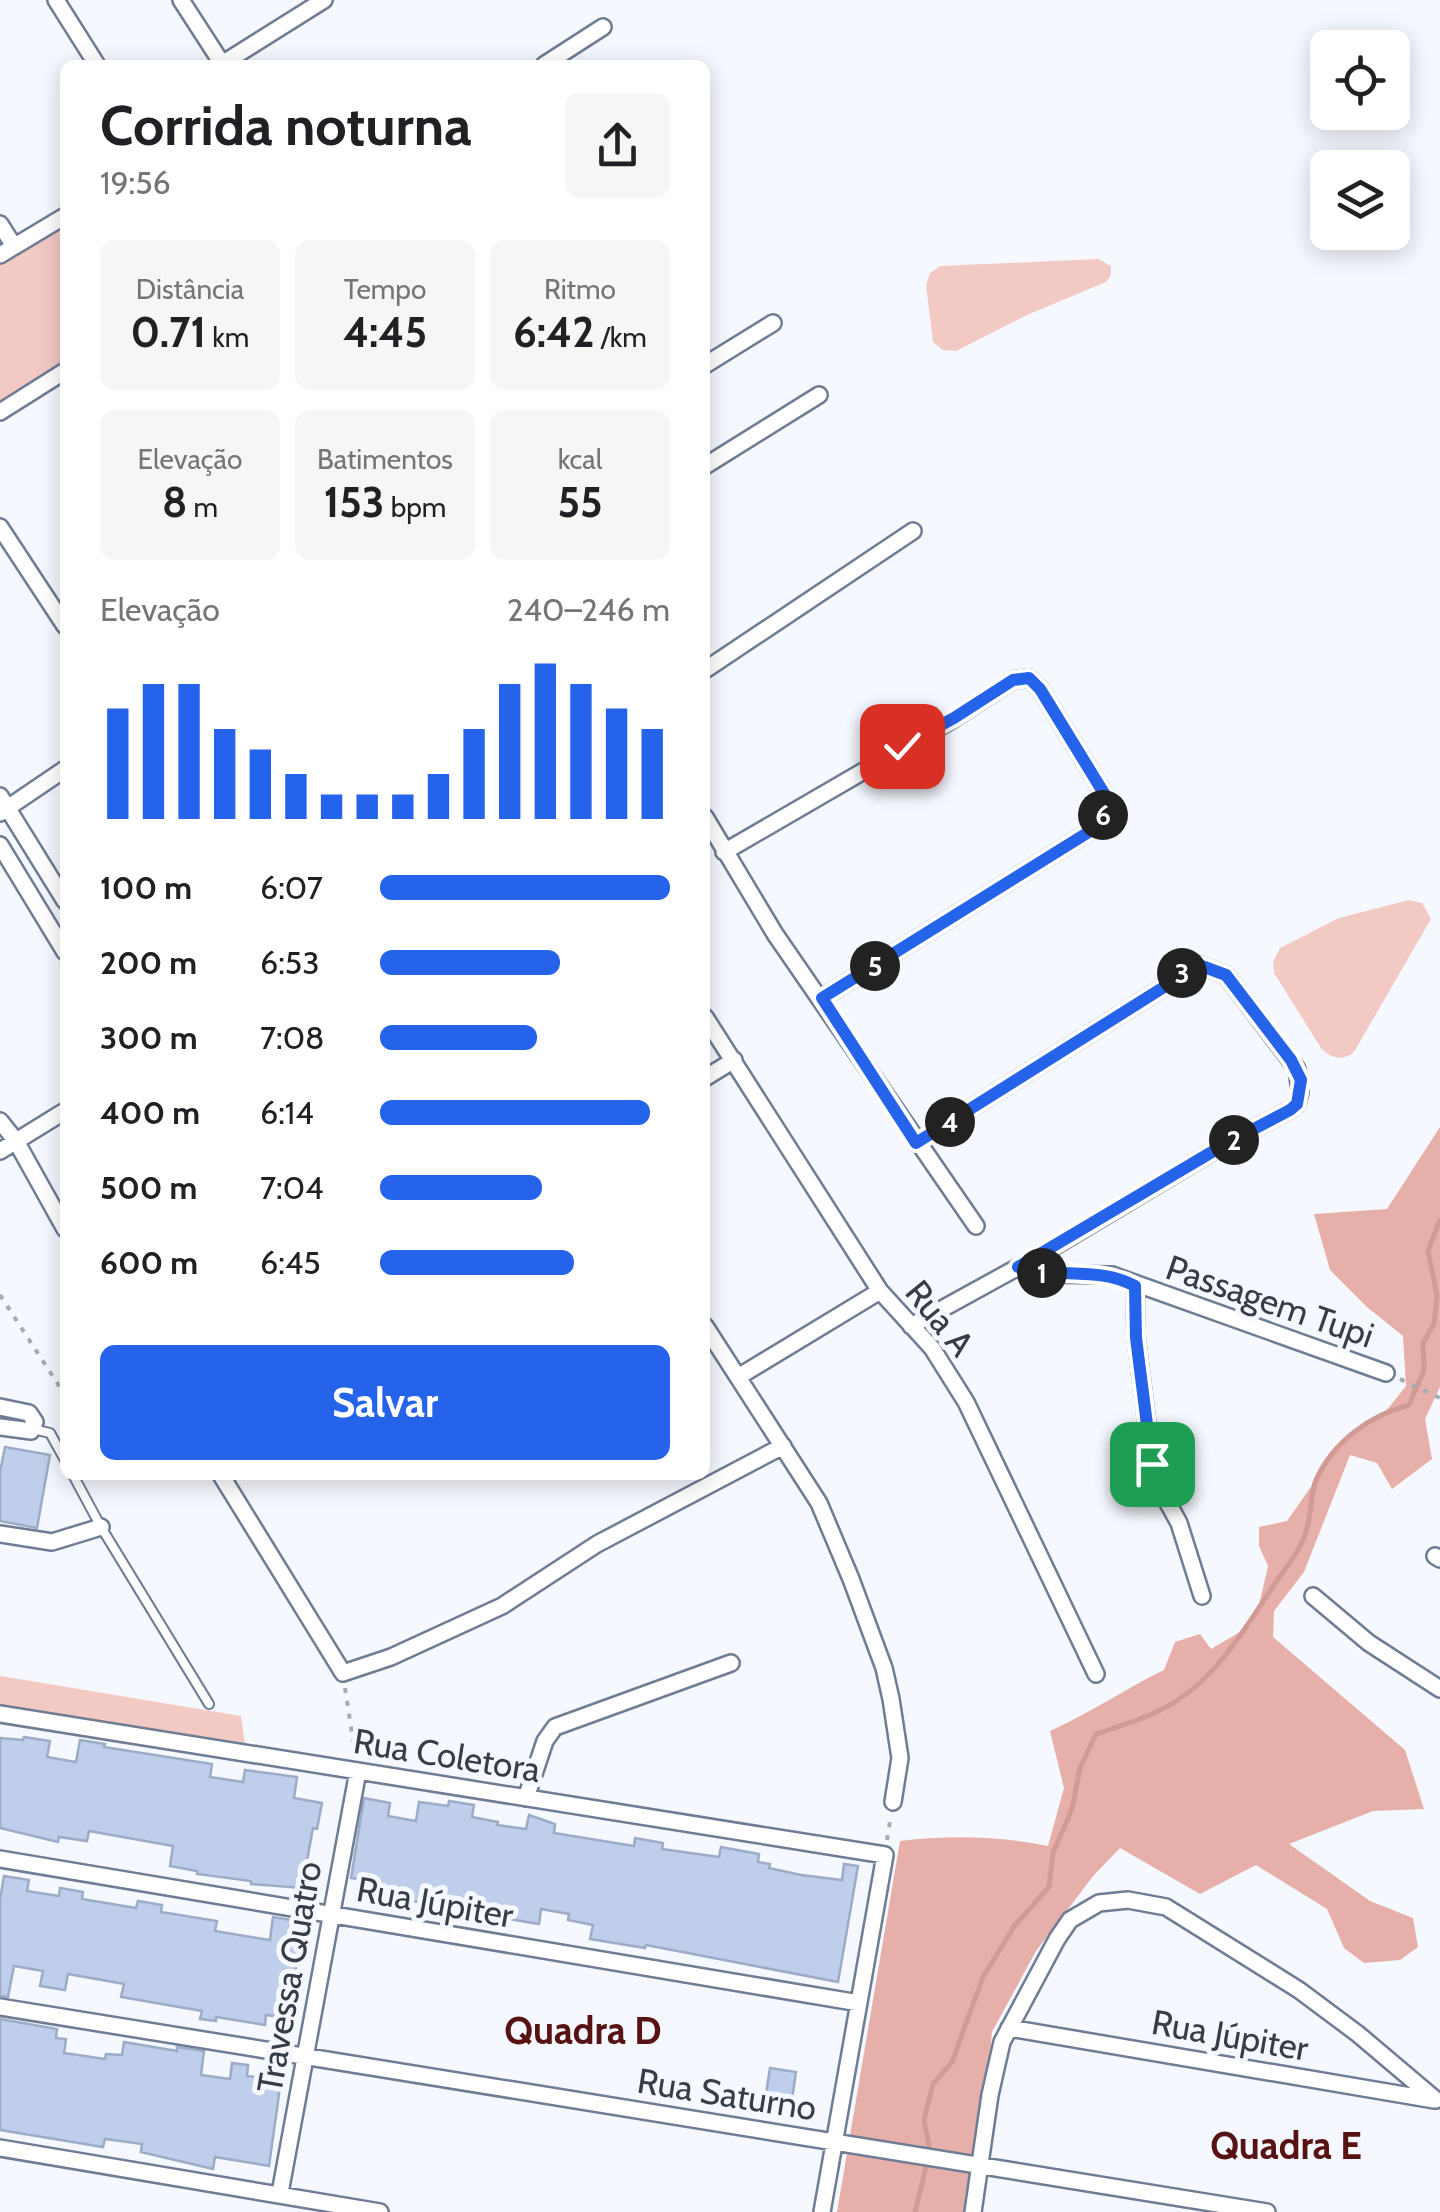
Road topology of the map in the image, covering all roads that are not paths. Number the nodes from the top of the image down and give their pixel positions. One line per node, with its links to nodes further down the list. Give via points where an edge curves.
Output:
1 (56, 0): 5 (street)
2 (182, 0): 6 (street)
3 (324, 0): 7 (street)
4 (603, 28): 8 (street)
5 (94, 60)
6 (220, 60)
7 (229, 60)
8 (552, 60)
9 (60, 219): 11 (street)
10 (0, 224): 11 (street)
11 (7, 250)
12 (773, 323): 13 (street)
13 (710, 362)
14 (60, 374): 16 (street)
15 (819, 395): 17 (street)
16 (0, 412)
17 (710, 463)
18 (0, 527): 20 (street)
19 (912, 530): 21 (street)
20 (60, 618)
21 (710, 667)
22 (60, 772): 23 (street)
23 (3, 805): 27 (street)
24 (710, 827): 26 (street)
25 (0, 845): 28 (street)
26 (724, 852): 29 (street); 29 (street, via 1013,680 1029,678 1040,689 1100,784 1104,815 1092,830)
27 (60, 893)
28 (60, 944)
29 (822, 998): 36 (street)
30 (710, 1024): 31 (street, Rua A)
31 (734, 1060): 32 (street); 42 (street, Rua A)
32 (710, 1075)
33 (60, 1114): 35 (street)
34 (0, 1121): 35 (street)
35 (16, 1141): 37 (street); 38 (street)
36 (916, 1143): 39 (street); 40 (street, via 1185,971 1199,965 1226,975 1297,1069 1297,1104)
37 (0, 1150)
38 (60, 1220)
39 (976, 1226)
40 (1018, 1267): 41 (street, Passagem Tupi, via 1112,1275); 43 (street)
41 (1135, 1286): 45 (street, Passagem Tupi); 56 (street, via 1152,1464)
42 (880, 1291): 43 (street, Rua A); 46 (street)
43 (911, 1326): 59 (street, Rua A, via 966,1402)
44 (710, 1334): 46 (street)
45 (1386, 1373)
46 (738, 1378): 50 (street)
47 (0, 1407): 49 (street, via 32,1414)
48 (0, 1428): 49 (street)
49 (33, 1429): 51 (lane, via 50,1432)
50 (783, 1446): 53 (street, via 597,1544 502,1606 343,1673); 65 (street, via 819,1503 884,1668 900,1758)
51 (60, 1451)
52 (76, 1480): 54 (lane)
53 (223, 1480)
54 (101, 1526): 55 (street, via 52,1542); 61 (lane)
55 (0, 1534)
56 (1202, 1596)
57 (1313, 1596): 60 (street)
58 (731, 1664): 64 (street, via 555,1727)
59 (1096, 1674)
60 (1440, 1689)
61 (209, 1704)
62 (0, 1714): 63 (street, Rua Coletora)
63 (358, 1771): 64 (street, Rua Coletora); 67 (street, Travessa Quatro)
64 (526, 1798): 68 (street, Rua Coletora, via 885,1855)
65 (893, 1802)
66 (0, 1859): 67 (street, Rua Júpiter)
67 (330, 1914): 68 (street, Rua Júpiter); 71 (street, Travessa Quatro)
68 (859, 2003): 73 (street)
69 (0, 2006): 71 (street, Rua Saturno)
70 (1009, 2028): 72 (street, Rua Júpiter); 72 (street, via 1070,1920 1112,1900 1147,1902 1166,1907 1299,1990); 75 (street, via 995,2065)
71 (306, 2056): 73 (street, Rua Saturno); 76 (street, Travessa Quatro)
72 (1438, 2100)
73 (834, 2142): 75 (street, Rua Saturno); 78 (street)
74 (0, 2148): 76 (street)
75 (980, 2167): 79 (street); 80 (street, Rua Saturno)
76 (280, 2193): 77 (street)
77 (380, 2212)
78 (822, 2212)
79 (973, 2212)
80 (1268, 2212)

